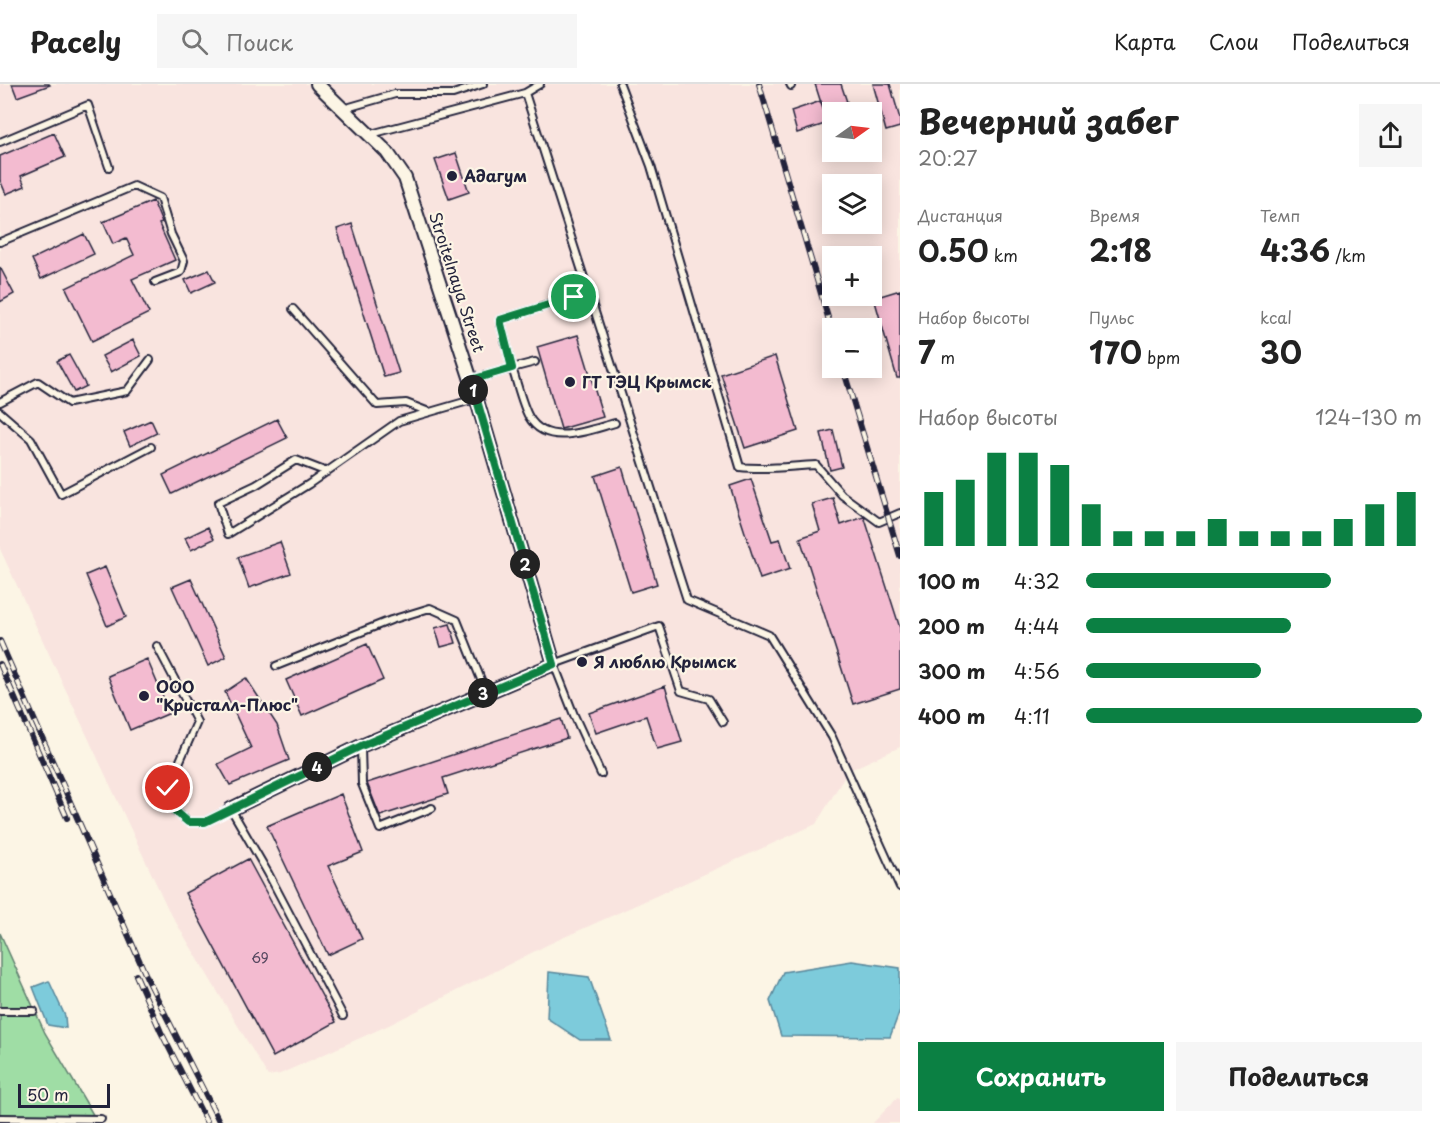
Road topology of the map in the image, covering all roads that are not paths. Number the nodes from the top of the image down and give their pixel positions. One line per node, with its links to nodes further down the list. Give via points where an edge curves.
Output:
1 (317, 84): 6 (street, Stroitelnaya Street)
2 (483, 84): 6 (lane, via 453,93 395,94)
3 (540, 84): 5 (lane)
4 (620, 84): 25 (lane, via 651,166 740,467 763,470 816,465 842,495 879,522)
5 (525, 93): 7 (lane); 35 (lane, via 687,600 770,635 832,737)
6 (343, 109): 7 (street, Stroitelnaya Street)
7 (371, 134): 17 (street, Stroitelnaya Street, via 405,178)
8 (0, 142): 9 (lane, via 88,105)
9 (109, 167)
10 (0, 242): 11 (lane, via 134,186 160,198 184,261 181,272)
11 (155, 282)
12 (574, 297): 16 (lane, via 500,320)
13 (293, 309): 21 (lane, via 377,405 406,403)
14 (150, 360): 19 (lane, via 127,391 69,403 38,382)
15 (535, 362): 16 (lane)
16 (512, 368): 17 (lane); 22 (lane, via 529,418 542,430 564,436)
17 (471, 380): 18 (street, Stroitelnaya Street)
18 (475, 399): 21 (lane); 27 (street, Stroitelnaya Street)
19 (0, 402)
20 (0, 412): 23 (lane, via 31,439 61,494)
21 (430, 412): 24 (lane, via 399,421)
22 (615, 423)
23 (151, 447)
24 (327, 472): 24 (lane, via 309,484 228,534 218,503 296,460)
25 (900, 513)
26 (157, 646): 34 (lane, via 197,722 168,788 174,810 188,822 205,822)
27 (554, 664): 29 (street); 30 (lane, via 659,626 681,691 709,699); 32 (lane)
28 (276, 666): 29 (lane, via 430,608 457,620)
29 (486, 692): 31 (street)
30 (723, 722)
31 (361, 746): 33 (lane, via 362,784 380,829); 34 (street)
32 (601, 774)
33 (432, 808)
34 (231, 809): 38 (lane)
35 (900, 887)
36 (0, 1011): 37 (lane)
37 (34, 1011)
38 (343, 1016)
39 (0, 1118): 40 (lane)
40 (101, 1119)

